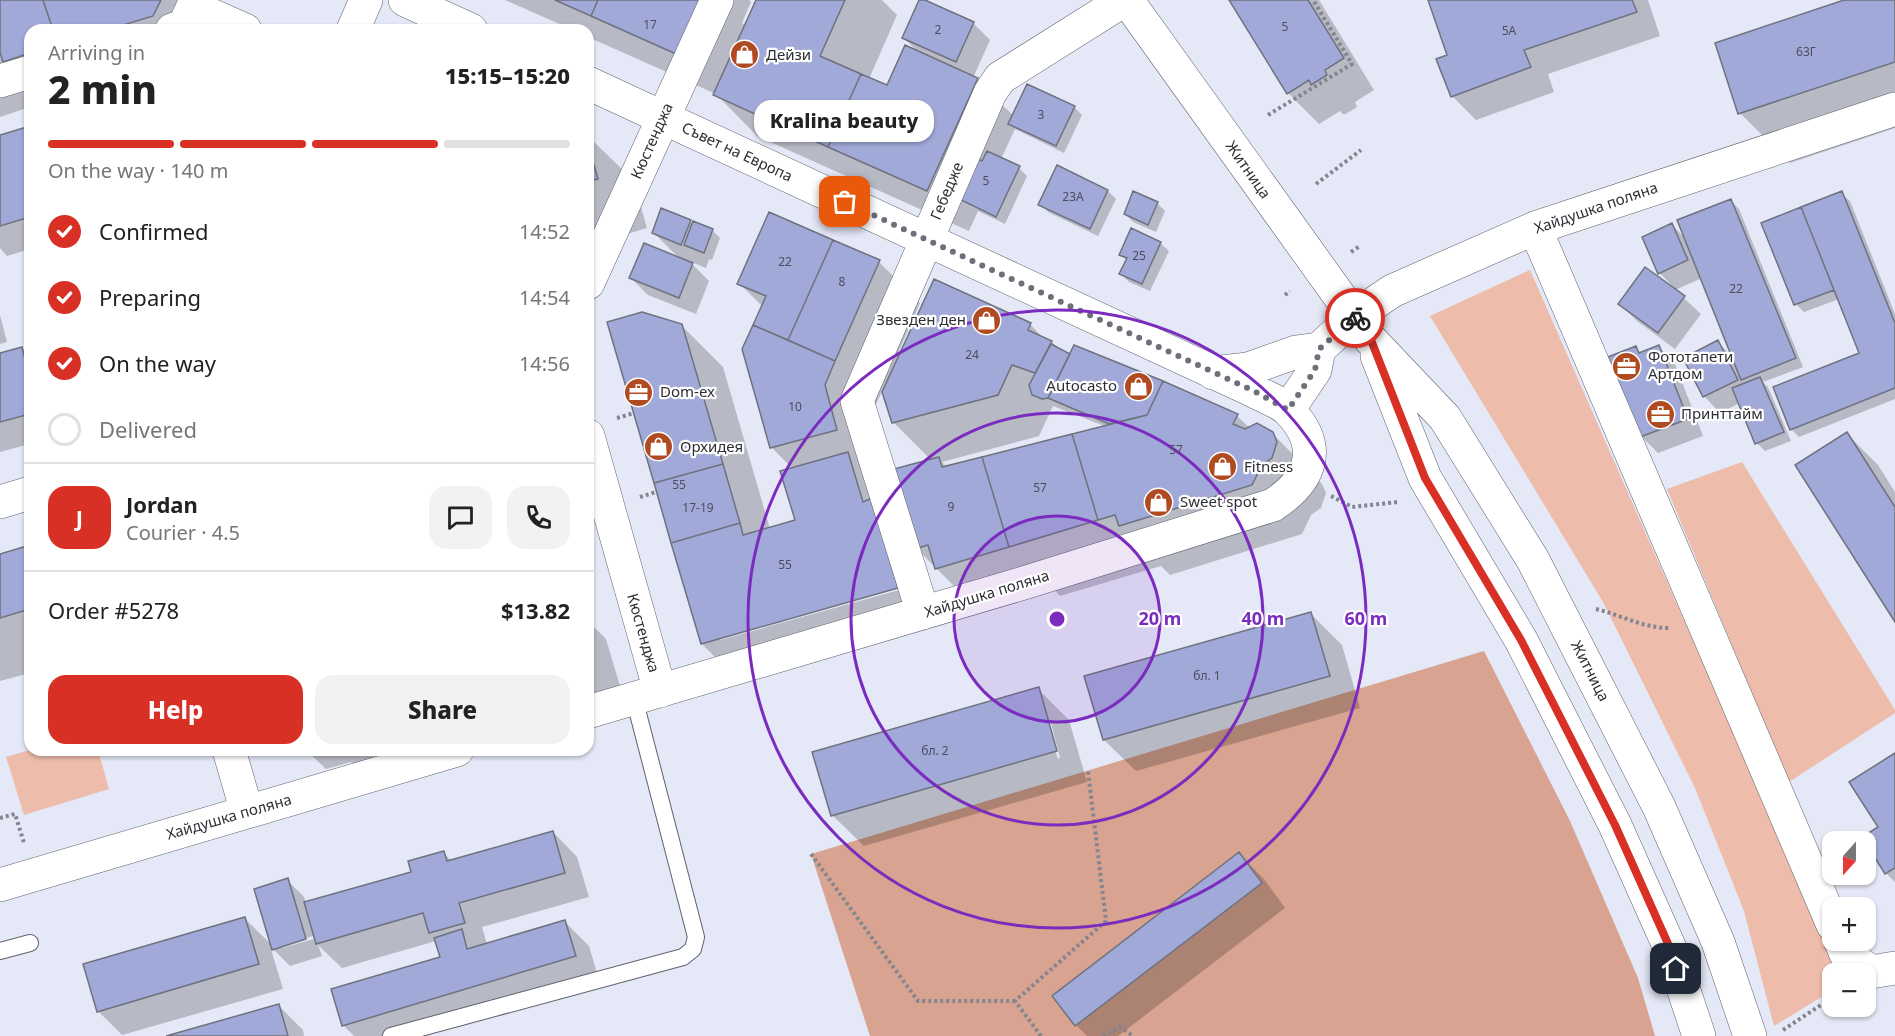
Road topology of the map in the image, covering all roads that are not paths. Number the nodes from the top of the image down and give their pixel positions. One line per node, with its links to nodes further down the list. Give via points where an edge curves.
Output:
1 (366, 0): 7 (street)
2 (405, 0): 8 (street)
3 (717, 0): 13 (street, Кюстенджа)
4 (1126, 0): 15 (street, Гебедже, via 1000,78); 17 (street, Житница)
5 (187, 12): 6 (street)
6 (226, 24)
7 (356, 24)
8 (458, 24)
9 (24, 74): 10 (street)
10 (0, 81)
11 (594, 86): 13 (street, Съвет на Европа)
12 (1895, 109): 14 (street, Хайдушка поляна)
13 (663, 117): 15 (street, Съвет на Европа); 16 (street, Кюстенджа)
14 (1535, 228): 17 (street, Хайдушка поляна, via 1392,291); 31 (street)
15 (926, 240): 19 (street, Съвет на Европа); 24 (street, Гебедже, via 857,401)
16 (594, 269)
17 (1363, 328): 18 (street, Хайдушка поляна); 37 (street, Житница, via 1425,478 1521,640 1615,825 1669,946); 38 (street, Житница, via 1445,418 1533,560 1659,807 1718,942)
18 (1319, 349): 19 (street, via 1296,352 1248,369); 20 (street, via 1315,370)
19 (1213, 373): 20 (street, Хайдушка поляна)
20 (1288, 410): 24 (street, Хайдушка поляна, via 1310,444 1308,463 1289,495 1273,505)
21 (594, 462): 25 (street, Кюстенджа)
22 (24, 495): 23 (street)
23 (0, 502)
24 (923, 613): 25 (street, Хайдушка поляна)
25 (647, 694): 26 (street, Хайдушка поляна); 36 (lane, via 696,937 693,949 683,957)
26 (594, 710)
27 (231, 756): 29 (street)
28 (437, 756): 29 (street, Хайдушка поляна)
29 (247, 812): 30 (street, Хайдушка поляна)
30 (0, 885)
31 (1822, 899)
32 (30, 943): 33 (lane)
33 (0, 951)
34 (1845, 951): 35 (street, via 1871,972)
35 (1895, 968)
36 (391, 1036)
37 (1699, 1036)
38 (1750, 1036)

